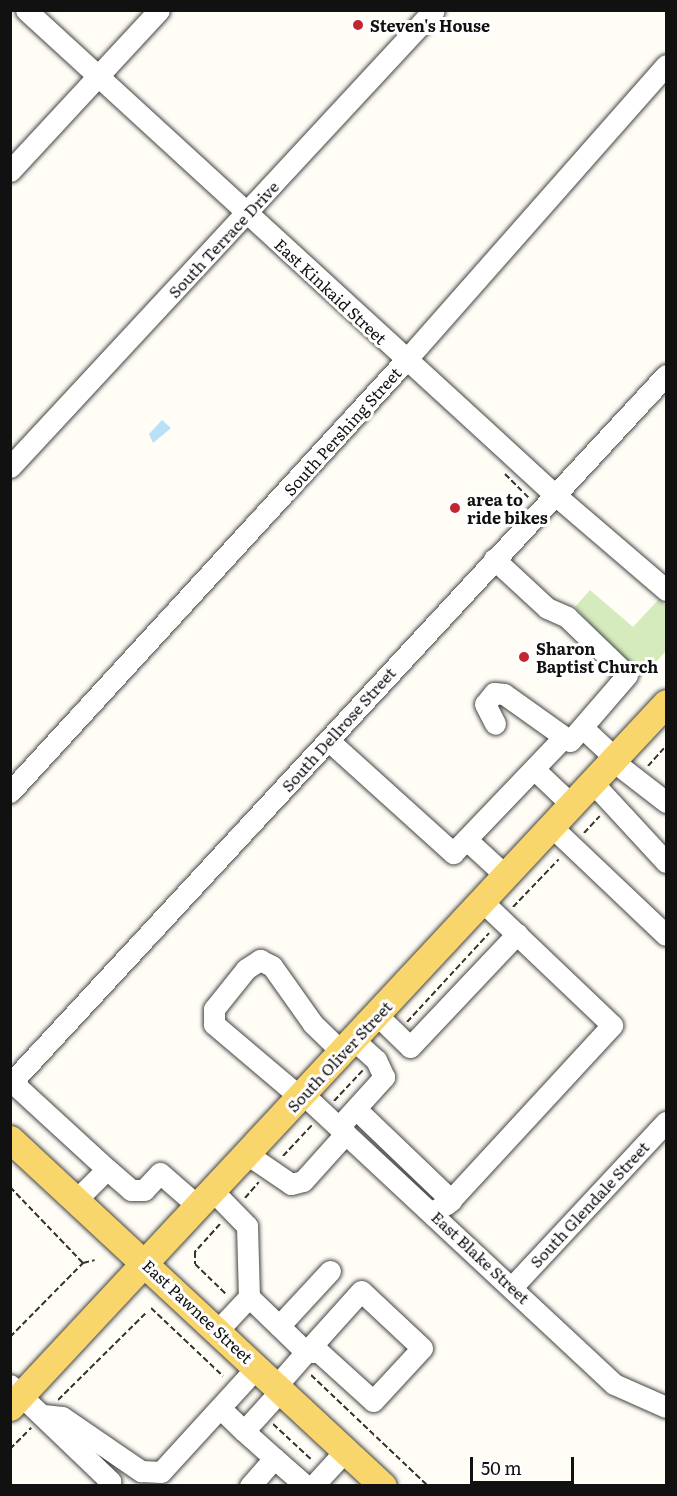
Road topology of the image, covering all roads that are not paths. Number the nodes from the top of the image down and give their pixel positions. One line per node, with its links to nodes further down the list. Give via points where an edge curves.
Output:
1 (26, 10): 5 (street, East Kinkaid Street)
2 (159, 10): 5 (street)
3 (434, 10): 7 (street, South Terrace Drive)
4 (666, 65): 8 (street, South Pershing Street)
5 (98, 77): 6 (street); 7 (street, East Kinkaid Street)
6 (10, 171)
7 (247, 214): 8 (street, East Kinkaid Street); 10 (street, South Terrace Drive)
8 (406, 360): 11 (street, East Kinkaid Street); 22 (street, South Pershing Street)
9 (666, 375): 11 (street, South Dellrose Street)
10 (10, 467)
11 (553, 494): 12 (street, South Dellrose Street); 13 (street, East Kinkaid Street)
12 (494, 559): 16 (street, via 626,672 626,681); 17 (street, South Dellrose Street)
13 (666, 590)
14 (666, 703): 19 (main road, South Oliver Street)
15 (495, 724): 18 (street, via 485,704 494,693 504,694)
16 (583, 728): 18 (street, via 570,741); 19 (street)
17 (328, 740): 26 (street, via 447,851 456,853); 34 (street, South Dellrose Street)
18 (561, 740): 20 (street)
19 (614, 760): 21 (main road, South Oliver Street); 23 (street)
20 (534, 769): 24 (street); 26 (street)
21 (593, 783): 24 (main road, South Oliver Street); 27 (street)
22 (10, 792)
23 (666, 802)
24 (572, 805): 25 (main road, South Oliver Street)
25 (552, 827): 28 (main road, South Oliver Street); 31 (street)
26 (468, 841): 28 (street)
27 (666, 862)
28 (506, 876): 29 (main road, South Oliver Street)
29 (482, 902): 30 (street); 32 (main road, South Oliver Street)
30 (517, 934): 32 (street, via 410,1047); 44 (street, via 612,1025)
31 (666, 934)
32 (377, 1015): 33 (main road, South Oliver Street)
33 (348, 1046): 35 (main road, South Oliver Street); 35 (street, East Blake Street, via 313,1024 272,966 260,960 246,969 214,1009 214,1024); 36 (street, via 376,1060 384,1077)
34 (11, 1083): 41 (street)
35 (302, 1096): 38 (street, East Blake Street); 40 (main road, South Oliver Street)
36 (356, 1109): 38 (street); 44 (street)
37 (666, 1122): 48 (street, South Glendale Street)
38 (343, 1129): 40 (street, via 303,1181 291,1184); 45 (street, East Blake Street)
39 (10, 1139): 42 (main road, East Pawnee Street)
40 (247, 1155): 43 (main road, South Oliver Street)
41 (107, 1168): 42 (street); 43 (street, via 131,1190 144,1190 160,1173)
42 (77, 1199): 46 (main road, East Pawnee Street)
43 (206, 1199): 46 (main road, South Oliver Street); 49 (street, via 247,1226)
44 (451, 1200): 45 (street)
45 (432, 1212): 48 (street, East Blake Street)
46 (147, 1263): 51 (main road, East Pawnee Street); 54 (main road, South Oliver Street)
47 (330, 1271): 50 (street)
48 (512, 1287): 55 (street, East Blake Street, via 614,1384)
49 (249, 1297): 50 (street); 51 (street)
50 (279, 1326): 52 (street)
51 (218, 1330): 53 (main road, East Pawnee Street)
52 (306, 1352): 52 (street, via 319,1352 373,1401 422,1348 361,1291); 53 (street)
53 (272, 1381): 56 (street); 58 (street); 59 (main road, East Pawnee Street)
54 (14, 1396): 57 (street)
55 (666, 1407)
56 (220, 1408): 57 (street, via 161,1473 141,1471 62,1417); 58 (street)
57 (43, 1415): 61 (street)
58 (244, 1431): 60 (street)
59 (345, 1450): 64 (street); 65 (main road, East Pawnee Street)
60 (274, 1458): 62 (street); 63 (street)
61 (111, 1484)
62 (249, 1485)
63 (306, 1485)
64 (313, 1485)
65 (383, 1485)

